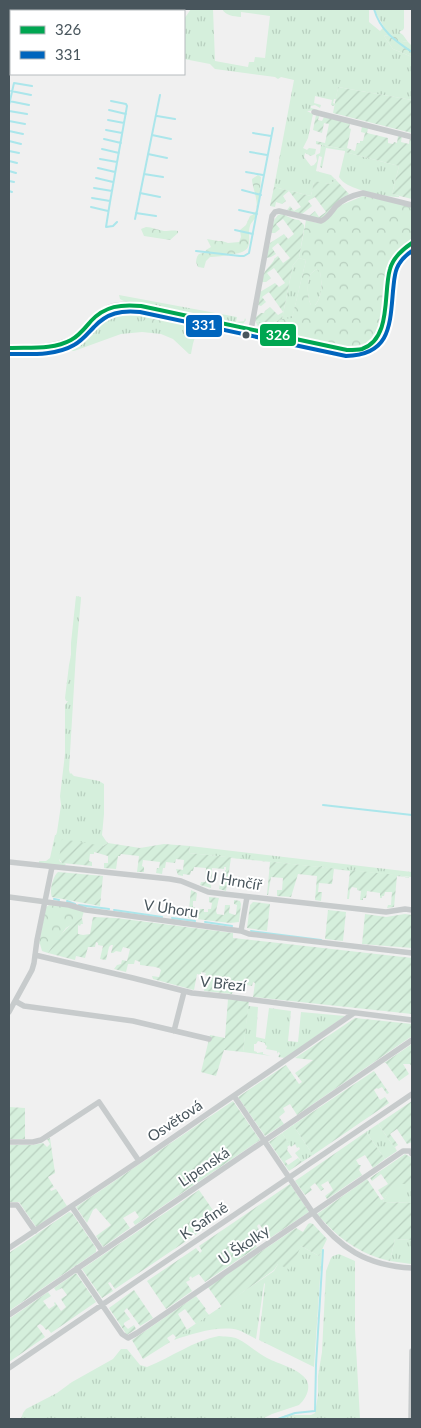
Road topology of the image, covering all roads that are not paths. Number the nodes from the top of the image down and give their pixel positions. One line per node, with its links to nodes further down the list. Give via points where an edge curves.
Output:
1 (314, 112): 2 (street)
2 (412, 137)
3 (412, 205): 5 (street, via 363,193 341,202 321,221 275,212)
4 (412, 243): 5 (street, via 396,257 391,268 383,324 380,334 369,347 347,350)
5 (251, 330): 6 (street, via 125,304 102,312 79,334 63,343)
6 (9, 348)
7 (9, 862): 8 (street, U Hrnčíř)
8 (52, 867): 10 (street, U Hrnčíř, via 170,879 208,892); 11 (street)
9 (9, 897): 11 (street, V Úhoru)
10 (246, 897): 12 (street, U Hrnčíř, via 386,912); 13 (street)
11 (45, 902): 13 (street, V Úhoru); 15 (street)
12 (412, 910)
13 (241, 931): 14 (street, V Úhoru)
14 (412, 953)
15 (35, 955): 16 (street, V Březí); 17 (street, via 32,970)
16 (184, 992): 19 (street, V Březí); 21 (street)
17 (15, 1001): 18 (street); 21 (street, via 24,1006 133,1021)
18 (9, 1012)
19 (354, 1013): 20 (street, V Březí); 25 (street, Osvětová)
20 (412, 1020)
21 (174, 1031): 22 (street)
22 (209, 1039)
23 (412, 1040): 26 (street, Lipenská)
24 (412, 1094): 30 (street, K Safině)
25 (234, 1096): 26 (street); 29 (street, Osvětová)
26 (264, 1141): 30 (street); 36 (street, Lipenská)
27 (9, 1142): 29 (street, via 41,1140 99,1102)
28 (411, 1153): 33 (street, U Školky, via 403,1151)
29 (139, 1162): 32 (street, Osvětová)
30 (289, 1178): 33 (street); 39 (street, K Safině)
31 (9, 1205): 34 (street, via 17,1205)
32 (72, 1206): 34 (street, Osvětová); 36 (street)
33 (312, 1213): 38 (street, via 332,1236 360,1256); 39 (street, U Školky, via 128,1338)
34 (35, 1231): 35 (street, Osvětová)
35 (9, 1248)
36 (102, 1251): 37 (street, Lipenská)
37 (77, 1268): 39 (street); 40 (street, Lipenská)
38 (412, 1268)
39 (103, 1305): 42 (street, K Safině)
40 (9, 1315)
41 (412, 1351): 43 (street)
42 (9, 1368)
43 (411, 1419)

